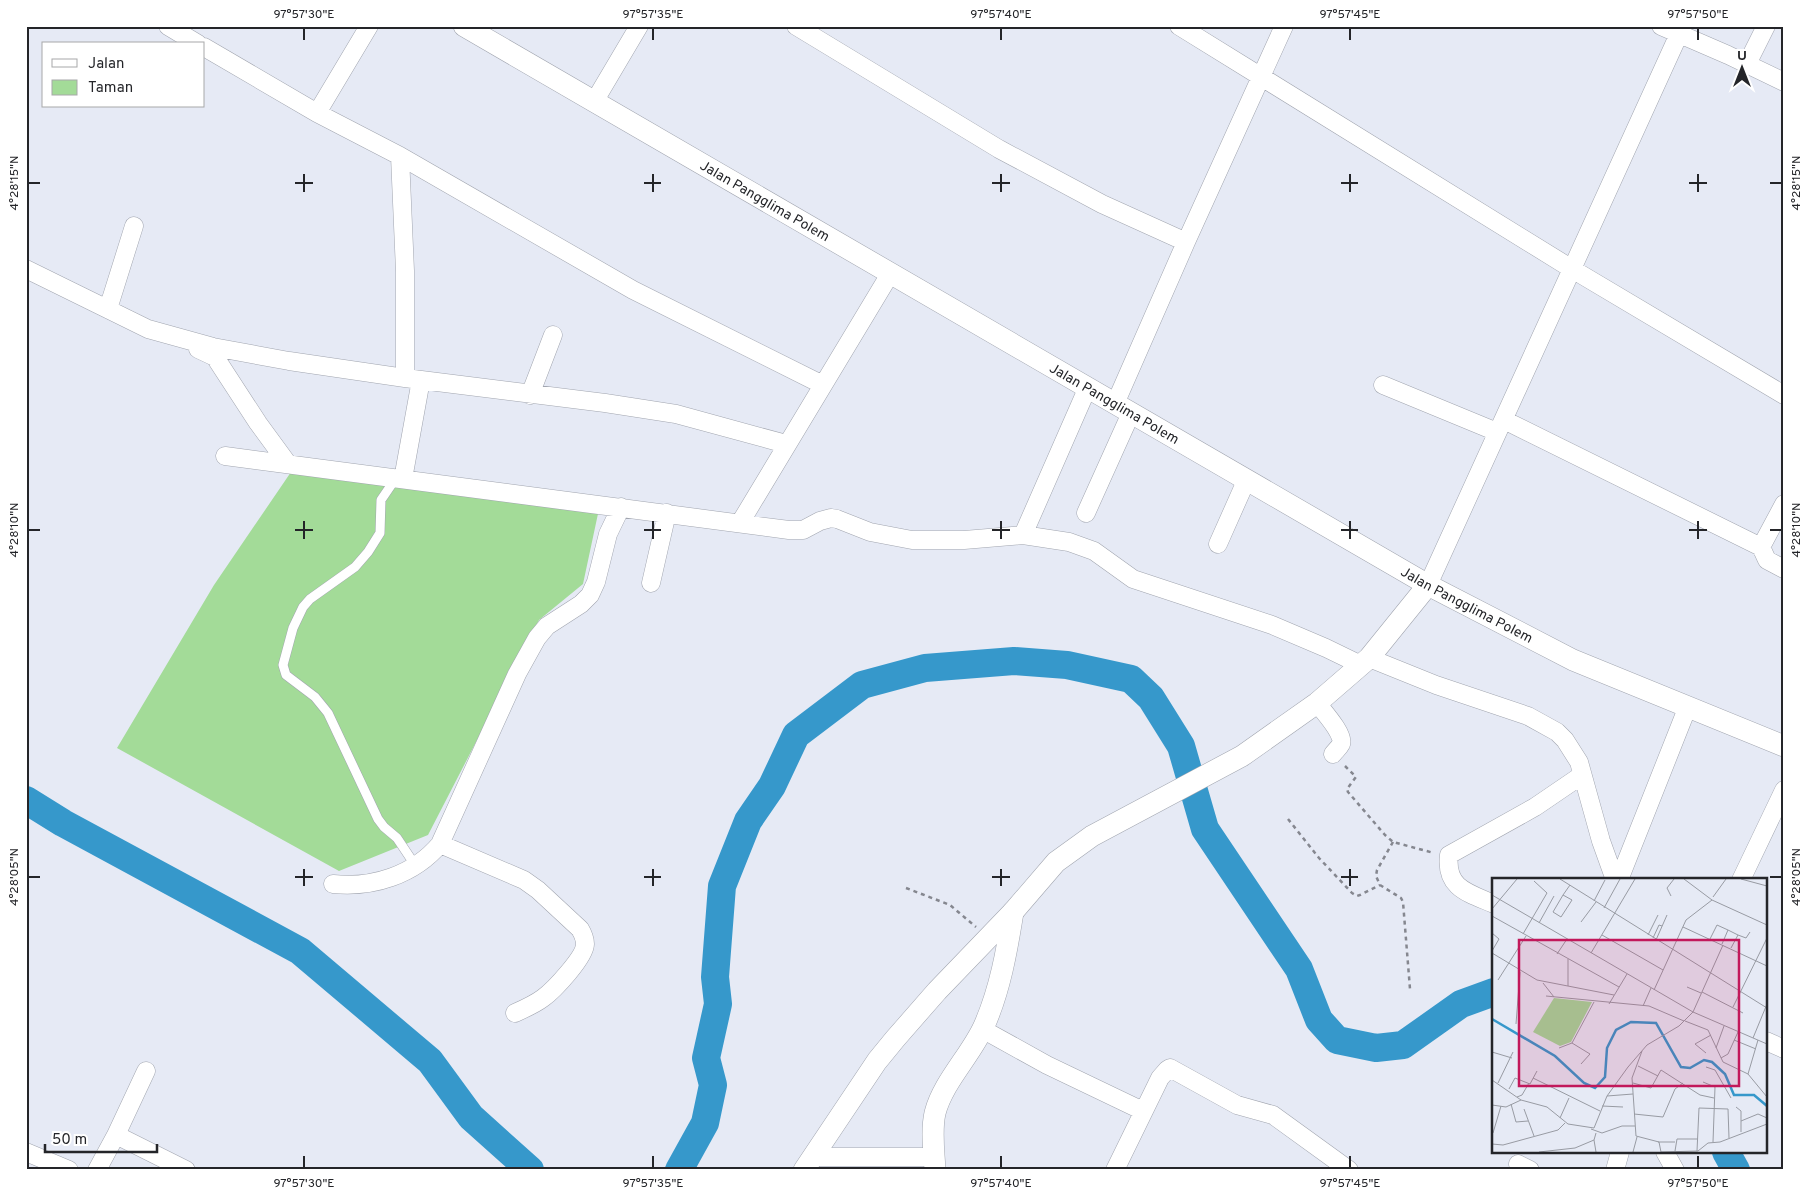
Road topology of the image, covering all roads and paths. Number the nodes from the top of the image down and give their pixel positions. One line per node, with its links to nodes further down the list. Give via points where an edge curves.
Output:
1 (168, 26): 10 (street)
2 (369, 26): 16 (street)
3 (464, 26): 15 (street, Jalan Pangglima Polem)
4 (639, 26): 15 (street)
5 (796, 26): 19 (street, via 999,149 1102,204)
6 (1179, 26): 13 (street)
7 (1284, 26): 13 (street)
8 (1766, 26): 12 (street)
9 (1671, 29): 12 (street); 20 (street)
10 (195, 42)
11 (205, 48): 16 (street)
12 (1747, 64): 14 (street)
13 (1261, 76): 19 (street); 20 (street)
14 (1784, 82)
15 (594, 102): 22 (street, Jalan Pangglima Polem)
16 (317, 112): 17 (street)
17 (400, 156): 26 (street); 27 (street, via 633,290)
18 (134, 226): 23 (street)
19 (1186, 242): 32 (street)
20 (1572, 268): 30 (street); 33 (street)
21 (26, 269): 23 (street)
22 (890, 274): 27 (street); 29 (street, Jalan Pangglima Polem)
23 (108, 309): 24 (street)
24 (148, 328): 26 (street, via 213,347); 36 (street, via 155,340 195,348 214,357)
25 (553, 335): 31 (street)
26 (413, 379): 31 (street); 37 (street)
27 (823, 385): 34 (street)
28 (1383, 385): 33 (street)
29 (1087, 389): 32 (street, Jalan Pangglima Polem); 44 (street)
30 (1784, 394)
31 (530, 395): 34 (street, via 676,414)
32 (1123, 408): 38 (street, Jalan Pangglima Polem); 42 (street)
33 (1500, 426): 46 (street); 49 (street)
34 (786, 444): 43 (street)
35 (224, 456): 36 (street)
36 (288, 464): 37 (street)
37 (400, 478): 40 (street); 62 (lane, via 381,500 380,533 368,552 303,607 293,628 283,665 286,675 315,697 328,713 378,819 397,838)
38 (1246, 481): 45 (street); 49 (street, Jalan Pangglima Polem)
39 (1784, 504): 46 (street)
40 (620, 507): 41 (street); 60 (street, via 608,534 590,595 547,626 537,638 517,674)
41 (667, 513): 43 (street); 48 (street)
42 (1086, 513)
43 (740, 523): 44 (street, via 798,531 809,529 824,519 837,519 870,532 912,540)
44 (1023, 535): 50 (street, via 1083,546 1133,579 1272,625)
45 (1218, 544)
46 (1761, 547): 47 (street, via 1768,560)
47 (1784, 569)
48 (651, 583)
49 (1428, 585): 50 (street); 52 (street, Jalan Pangglima Polem, via 1573,660)
50 (1365, 662): 51 (street); 55 (street, via 1528,716 1546,725 1566,740)
51 (1317, 703): 54 (street, via 1341,738 1341,744); 70 (street, via 1242,756 1092,836 1056,862)
52 (1688, 706): 53 (street, Jalan Pangglima Polem); 64 (street)
53 (1784, 746)
54 (1333, 754): 59 (path, via 1356,777 1348,792)
55 (1582, 775): 61 (street, via 1535,807); 63 (street)
56 (1784, 790): 58 (street)
57 (1288, 819): 67 (path, via 1352,893 1360,895)
58 (1776, 825): 65 (street)
59 (1393, 842): 61 (path); 67 (path, via 1377,870)
60 (440, 844): 62 (street); 73 (street, via 524,880 585,937 581,956 555,988 543,999)
61 (1448, 855): 69 (street, via 1448,872 1453,882)
62 (415, 865): 66 (street, via 371,883)
63 (1614, 878)
64 (1620, 878)
65 (1742, 878)
66 (333, 884)
67 (1380, 885): 72 (path, via 1403,902)
68 (906, 888): 71 (path, via 950,905)
69 (1492, 903)
70 (1014, 912): 71 (street); 74 (street, via 1000,977)
71 (988, 938): 84 (street, via 883,1053)
72 (1410, 989)
73 (515, 1013)
74 (982, 1029): 78 (street, via 1047,1065); 83 (street, via 935,1112)
75 (1768, 1042): 76 (street)
76 (1784, 1049)
77 (146, 1071): 79 (street)
78 (1143, 1111): 88 (street); 89 (street, via 1164,1072 1173,1069 1227,1100 1273,1115)
79 (116, 1135): 86 (street); 87 (street)
80 (26, 1152): 85 (street)
81 (1619, 1154): 90 (street)
82 (1666, 1154): 91 (street)
83 (935, 1163): 84 (street)
84 (808, 1164)
85 (69, 1170)
86 (97, 1170)
87 (186, 1170)
88 (1115, 1170)
89 (1348, 1170)
90 (1615, 1170)
91 (1675, 1170)

